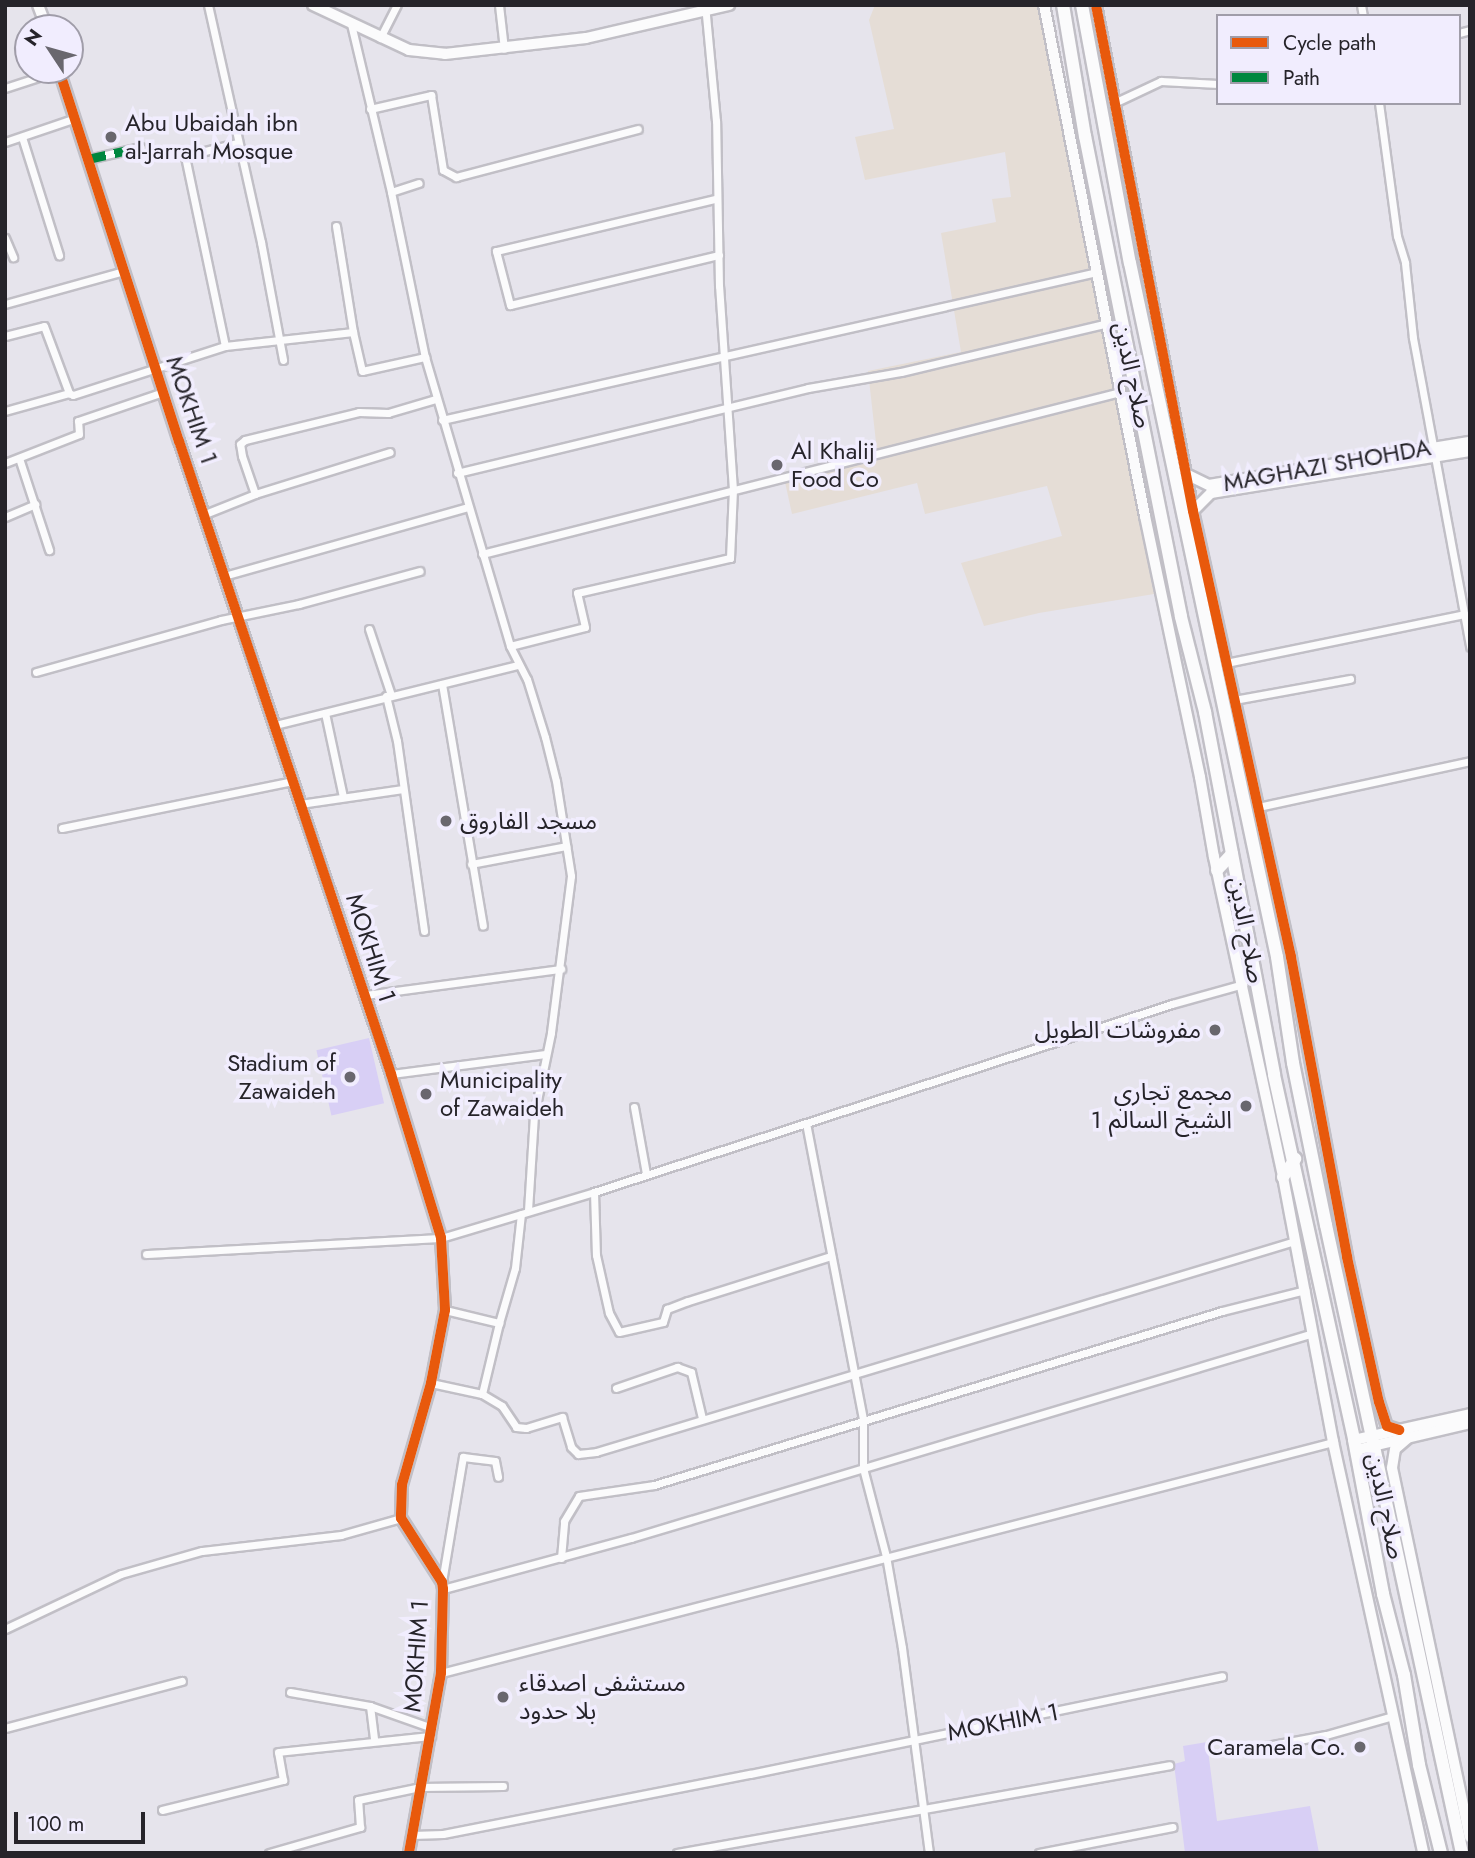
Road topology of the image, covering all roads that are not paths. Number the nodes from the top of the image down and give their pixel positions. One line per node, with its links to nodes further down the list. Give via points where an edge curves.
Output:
1 (208, 5): 23 (street)
2 (313, 5): 11 (street)
3 (397, 5): 12 (street)
4 (499, 5): 13 (street)
5 (729, 5): 10 (street)
6 (1044, 5): 35 (street)
7 (1063, 5): 68 (highway, صلاح الدين)
8 (1082, 5): 65 (highway, صلاح الدين, via 1129,264)
9 (1096, 5): 16 (street)
10 (706, 8): 13 (street, via 586,37); 28 (street, via 716,121)
11 (351, 24): 12 (street); 18 (street)
12 (380, 38): 13 (street, via 409,50 445,54)
13 (504, 49)
14 (64, 84): 19 (street, MOKHIM 1)
15 (1216, 84): 16 (street, via 1161,81)
16 (1114, 103): 60 (street)
17 (1379, 105): 54 (street, via 1413,338)
18 (370, 109): 20 (street, via 431,95 443,170 456,177); 27 (street)
19 (73, 119): 21 (street); 25 (street, MOKHIM 1)
20 (638, 129)
21 (22, 136): 22 (street); 31 (street)
22 (5, 142)
23 (237, 143): 40 (street); 41 (street, via 185,156)
24 (141, 147): 25 (street)
25 (88, 159): 34 (street, MOKHIM 1)
26 (419, 183): 27 (street)
27 (391, 192): 43 (street)
28 (715, 199): 32 (street); 32 (street, via 496,251 510,305)
29 (336, 226): 38 (street)
30 (5, 238): 33 (street)
31 (59, 255)
32 (719, 255): 42 (street)
33 (13, 257)
34 (124, 271): 36 (street); 45 (street, MOKHIM 1)
35 (1097, 272): 37 (street); 42 (street)
36 (5, 304)
37 (1108, 323): 47 (street); 50 (street)
38 (353, 332): 40 (street); 43 (street, via 362,371)
39 (5, 336): 48 (street, via 44,326)
40 (280, 340): 41 (street); 44 (street)
41 (225, 346): 45 (street)
42 (726, 355): 50 (street); 52 (street)
43 (425, 357): 49 (street)
44 (284, 360)
45 (155, 369): 46 (street, MOKHIM 1); 48 (street)
46 (163, 392): 57 (street, via 78,421 79,434); 66 (street, MOKHIM 1)
47 (1120, 392): 61 (street); 99 (street)
48 (69, 393): 51 (street)
49 (436, 399): 52 (street); 62 (street, via 388,413 359,412 245,440 240,444 242,456)
50 (727, 407): 59 (street); 61 (street)
51 (5, 411)
52 (442, 419): 59 (street)
53 (1470, 442): 54 (street, MAGHAZI SHOHDA)
54 (1435, 451): 55 (street, MAGHAZI SHOHDA); 60 (street, MAGHAZI SHOHDA, via 1209,485); 65 (street, MAGHAZI SHOHDA, via 1210,493); 73 (street)
55 (1470, 451)
56 (390, 452): 62 (street)
57 (19, 458): 58 (street); 63 (street)
58 (5, 463)
59 (457, 473): 64 (street)
60 (1186, 474): 65 (street)
61 (733, 490): 70 (street); 76 (street, via 730,558 577,593 585,628)
62 (255, 494): 66 (street)
63 (35, 504): 67 (street); 69 (street)
64 (467, 507): 70 (street); 72 (street)
65 (1189, 513): 68 (highway, via 1172,511); 78 (street); 87 (highway, صلاح الدين)
66 (205, 514): 72 (street, MOKHIM 1)
67 (5, 517)
68 (1163, 517): 85 (highway, صلاح الدين)
69 (50, 550)
70 (482, 554): 76 (street)
71 (420, 571): 74 (street)
72 (224, 576): 74 (street, MOKHIM 1)
73 (1464, 614): 77 (street); 78 (street)
74 (239, 619): 80 (street, via 221,620); 88 (street, MOKHIM 1)
75 (369, 629): 83 (street)
76 (510, 646): 79 (street)
77 (1470, 648)
78 (1226, 663): 84 (street)
79 (519, 665): 82 (street); 96 (street, via 545,737)
80 (36, 672)
81 (1350, 679): 84 (street)
82 (442, 684): 83 (street); 98 (street)
83 (388, 696): 86 (street); 91 (street)
84 (1234, 700): 94 (street)
85 (1205, 712): 87 (highway); 97 (highway, صلاح الدين)
86 (325, 713): 88 (street); 92 (street)
87 (1224, 714): 133 (highway, صلاح الدين)
88 (275, 725): 90 (street, MOKHIM 1)
89 (1470, 761): 94 (street)
90 (292, 781): 93 (street, MOKHIM 1); 95 (street)
91 (403, 789): 92 (street); 101 (street)
92 (343, 797): 93 (street)
93 (300, 804): 104 (street, MOKHIM 1)
94 (1258, 807): 130 (street, via 1372,1370 1387,1426)
95 (62, 828)
96 (566, 846): 98 (street); 102 (street, via 571,876)
97 (1232, 854): 99 (highway); 109 (highway, صلاح الدين, via 1274,1075)
98 (471, 864): 100 (street)
99 (1217, 870): 103 (street)
100 (483, 926)
101 (424, 932)
102 (561, 969): 104 (street); 105 (street)
103 (1243, 984): 108 (street); 111 (street)
104 (365, 995): 106 (street, MOKHIM 1)
105 (546, 1054): 106 (street); 113 (street, via 534,1115)
106 (391, 1074): 114 (street, MOKHIM 1)
107 (634, 1107): 110 (street)
108 (806, 1122): 110 (street); 117 (street)
109 (1295, 1159): 111 (highway); 134 (highway, صلاح الدين)
110 (646, 1174): 112 (street)
111 (1283, 1177): 115 (street)
112 (594, 1192): 113 (street); 117 (street, via 596,1255 609,1313 619,1332 663,1322 667,1309 688,1301)
113 (524, 1213): 114 (street); 120 (street)
114 (441, 1238): 116 (street); 119 (street, MOKHIM 1)
115 (1296, 1241): 118 (street); 122 (street)
116 (146, 1254)
117 (831, 1256): 122 (street)
118 (1305, 1290): 121 (street); 128 (street)
119 (445, 1310): 120 (street); 123 (street, MOKHIM 1)
120 (499, 1323): 125 (street)
121 (1313, 1333): 132 (street); 135 (street)
122 (853, 1373): 127 (street); 128 (street)
123 (431, 1383): 125 (street); 137 (street, MOKHIM 1, via 402,1485)
124 (616, 1388): 127 (street, via 677,1367 691,1372)
125 (482, 1394): 127 (street, via 502,1406 516,1427 526,1429 562,1417 571,1447 578,1454)
126 (1470, 1414): 130 (street)
127 (702, 1418)
128 (863, 1420): 135 (street); 139 (street, via 654,1485 579,1496 564,1521)
129 (1470, 1423): 131 (street)
130 (1399, 1430): 133 (street)
131 (1409, 1437): 133 (street); 142 (street, via 1395,1449 1392,1468)
132 (1333, 1441): 138 (street); 148 (street)
133 (1373, 1441): 134 (street); 142 (highway, صلاح الدين)
134 (1355, 1445): 170 (highway, صلاح الدين)
135 (863, 1468): 138 (street); 139 (street)
136 (498, 1477): 140 (street, via 495,1461 463,1457)
137 (401, 1518): 140 (street, MOKHIM 1); 141 (street, via 341,1535 202,1551 121,1574)
138 (886, 1556): 143 (street); 152 (street)
139 (561, 1558): 140 (street)
140 (442, 1586): 143 (street, MOKHIM 1)
141 (5, 1629)
142 (1427, 1666): 159 (street); 171 (highway, صلاح الدين)
143 (441, 1673): 150 (street, MOKHIM 1)
144 (1222, 1676): 152 (street, MOKHIM 1)
145 (182, 1681): 149 (street)
146 (290, 1692): 147 (street)
147 (370, 1706): 150 (street); 151 (street)
148 (1393, 1716): 153 (street); 169 (street)
149 (5, 1728)
150 (431, 1732): 151 (street); 156 (street, MOKHIM 1)
151 (374, 1740): 158 (street, via 278,1752 283,1780)
152 (915, 1740): 157 (street); 161 (street, MOKHIM 1, via 443,1833)
153 (1251, 1749)
154 (1168, 1765): 157 (street)
155 (503, 1786): 156 (street)
156 (420, 1787): 161 (street, MOKHIM 1); 163 (street, via 358,1800 360,1827)
157 (925, 1809): 166 (street); 167 (street)
158 (162, 1810)
159 (1469, 1826): 162 (street)
160 (1173, 1827): 168 (street)
161 (412, 1835): 165 (street, MOKHIM 1)
162 (1470, 1837)
163 (299, 1849): 164 (street)
164 (269, 1853)
165 (410, 1853)
166 (677, 1853)
167 (929, 1853)
168 (1039, 1853)
169 (1423, 1853)
170 (1441, 1853)
171 (1462, 1853)

